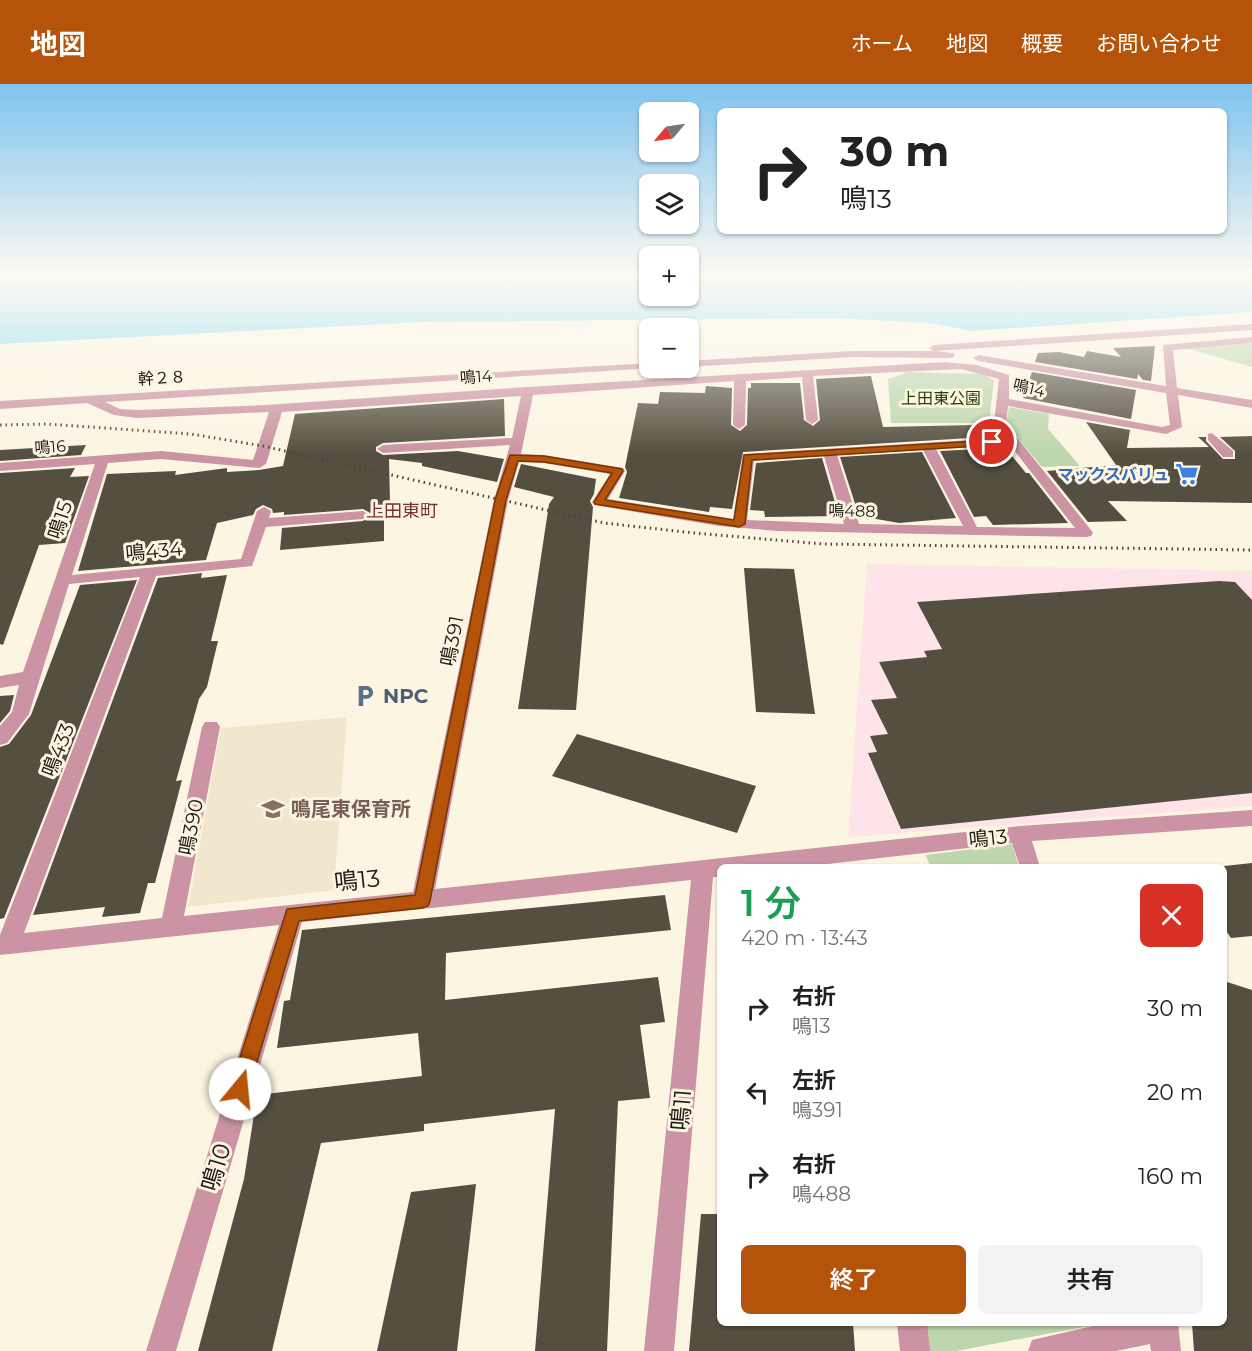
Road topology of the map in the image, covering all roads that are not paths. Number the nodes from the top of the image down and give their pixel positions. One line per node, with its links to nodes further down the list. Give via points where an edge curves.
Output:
1 (1105, 336): 3 (street)
2 (1252, 340): 8 (street, 鳴14, via 1167,347)
3 (907, 352): 4 (street); 8 (street, via 1048,368)
4 (699, 363)
5 (639, 367): 10 (street, 幹２８)
6 (807, 374): 7 (street, 鳴14); 11 (street, 鳴14, via 939,366 992,370 1005,377); 15 (street)
7 (740, 377): 9 (street, 鳴14); 16 (street)
8 (1172, 389): 11 (street, 鳴14, via 1176,427 1162,431); 12 (street)
9 (528, 390): 14 (street, 鳴14); 18 (street, 鳴391)
10 (87, 399): 13 (street, 幹２８); 14 (street, 鳴14, via 118,412 137,414)
11 (1003, 402): 19 (street, 鳴488, via 1000,424)
12 (1252, 404)
13 (0, 405)
14 (277, 408): 25 (street, via 260,464 161,455)
15 (812, 420)
16 (740, 425)
17 (1212, 437): 23 (street)
18 (517, 441): 21 (street); 24 (street, 鳴391)
19 (1013, 441): 20 (street); 30 (street, 鳴488, via 1086,533)
20 (928, 447): 22 (street); 30 (street)
21 (383, 449)
22 (829, 452): 28 (street, via 748,457); 29 (street)
23 (1228, 454)
24 (514, 458): 28 (street, 鳴488, via 618,471 599,502); 43 (street, 鳴391, via 501,500)
25 (103, 459): 26 (street, 鳴16); 32 (street, 鳴15)
26 (0, 467)
27 (363, 515): 31 (street, 鳴434, via 263,517 248,563)
28 (739, 524): 29 (street, 鳴488)
29 (853, 529): 30 (street, 鳴488)
30 (972, 530)
31 (150, 572): 32 (street, 鳴434); 46 (street, 鳴433)
32 (64, 580): 33 (street, 鳴15)
33 (30, 677): 34 (street); 36 (street, 鳴15, via 20,714)
34 (0, 682)
35 (211, 727): 45 (street, 鳴390)
36 (0, 738)
37 (1252, 818): 38 (street, 鳴13)
38 (1020, 834): 39 (street, 鳴13); 41 (street)
39 (848, 860): 40 (street, 鳴13)
40 (782, 864)
41 (1029, 864)
42 (716, 868): 43 (street, 鳴13); 50 (street, 鳴11)
43 (422, 901): 44 (street, 鳴13)
44 (293, 914): 45 (street, 鳴13); 49 (street, 鳴10)
45 (171, 927): 46 (street, 鳴13)
46 (4, 944)
47 (912, 1326): 51 (street)
48 (1164, 1333): 52 (street)
49 (161, 1351)
50 (659, 1351)
51 (915, 1351)
52 (1043, 1351)

